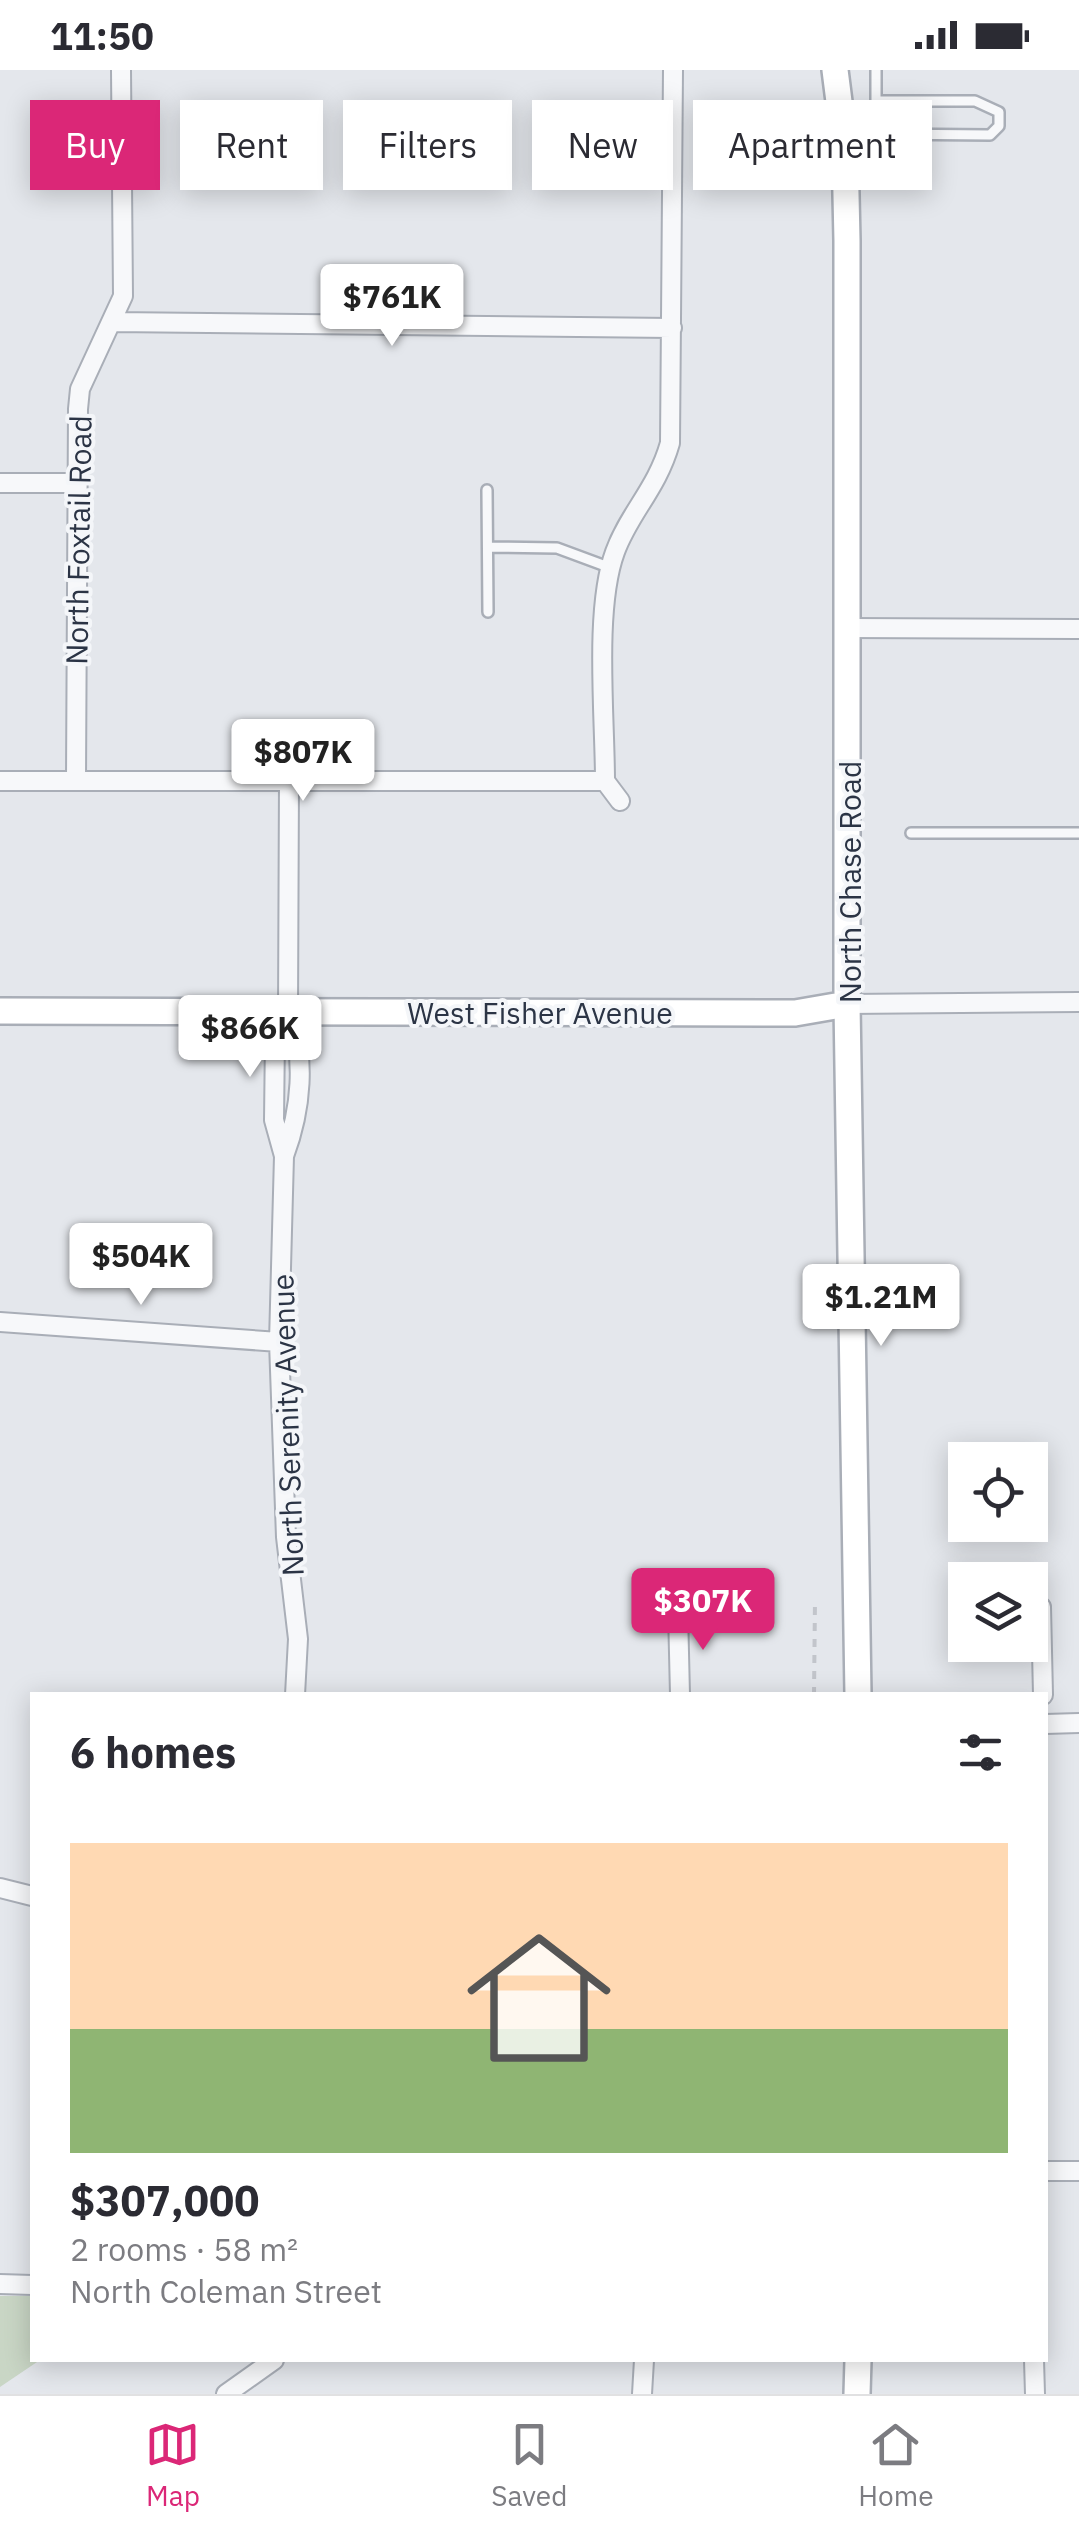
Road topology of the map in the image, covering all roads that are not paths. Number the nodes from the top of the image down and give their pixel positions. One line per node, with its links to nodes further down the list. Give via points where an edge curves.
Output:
1 (121, 70): 6 (street, North Foxtail Road, via 123,296)
2 (673, 70): 7 (street)
3 (835, 70): 14 (street, North Chase Road, via 845,148)
4 (876, 70): 5 (lane)
5 (877, 100): 5 (lane, via 876,128 886,135 990,135 1000,126 998,112 976,101)
6 (114, 322): 7 (street); 9 (street, North Foxtail Road, via 80,389)
7 (672, 328): 12 (street, via 670,443)
8 (0, 483): 9 (street)
9 (78, 483): 17 (street, North Foxtail Road)
10 (487, 490): 11 (lane)
11 (488, 547): 12 (lane, via 557,548); 13 (lane)
12 (611, 568): 19 (street)
13 (488, 612)
14 (848, 628): 15 (street); 24 (street, North Chase Road)
15 (1079, 629)
16 (0, 780): 17 (street)
17 (76, 780): 18 (street)
18 (289, 780): 19 (street); 25 (street, North Serenity Avenue)
19 (605, 781): 20 (street)
20 (620, 801)
21 (911, 833): 22 (lane)
22 (1079, 833)
23 (1079, 1002): 24 (street, West Fisher Avenue)
24 (848, 1004): 25 (street, West Fisher Avenue, via 795,1013); 33 (street, North Chase Road)
25 (288, 1010): 26 (street, West Fisher Avenue); 28 (street, North Serenity Avenue, via 298,1034 298,1120 284,1156)
26 (0, 1011)
27 (0, 1322): 28 (street)
28 (279, 1342): 31 (street, North Serenity Avenue)
29 (678, 1612): 32 (street)
30 (1042, 1662): 34 (street)
31 (296, 1692)
32 (680, 1692)
33 (858, 1692)
34 (1042, 1692)
35 (1048, 1724): 36 (street)
36 (1079, 1724)
37 (0, 1888): 38 (street)
38 (30, 1896)
39 (1079, 2170): 40 (street)
40 (1048, 2171)
41 (0, 2284): 42 (street)
42 (30, 2284)
43 (271, 2362): 47 (street)
44 (644, 2362): 48 (street)
45 (858, 2362): 49 (street)
46 (1034, 2362): 50 (street)
47 (226, 2394)
48 (642, 2394)
49 (857, 2394)
50 (1035, 2394)

